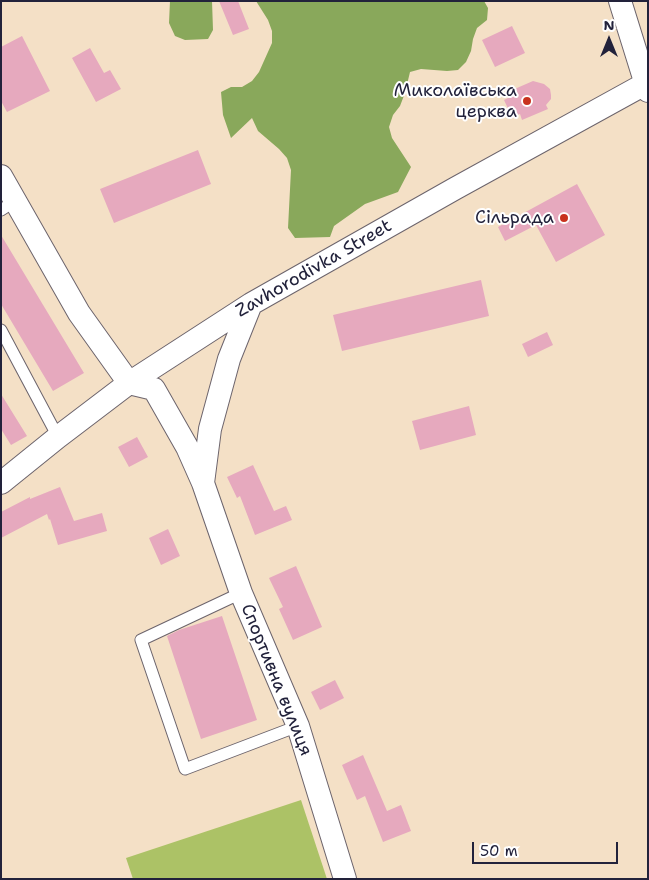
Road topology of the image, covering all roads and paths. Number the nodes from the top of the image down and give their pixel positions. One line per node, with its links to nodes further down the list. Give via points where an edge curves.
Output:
1 (620, 1): 2 (street)
2 (646, 87): 5 (street, Zavhorodivka Street, via 456,188)
3 (1, 176): 4 (street)
4 (8, 206): 7 (street)
5 (251, 304): 7 (street, Zavhorodivka Street); 9 (street, via 229,359 210,428)
6 (1, 330): 8 (lane)
7 (129, 383): 8 (street, Zavhorodivka Street); 9 (street, Спортивна вулиця, via 154,389)
8 (58, 437): 10 (street, Zavhorodivka Street)
9 (203, 482): 11 (street, Спортивна вулиця)
10 (1, 483)
11 (241, 593): 12 (street, Спортивна вулиця); 12 (lane, via 141,640 185,769)
12 (298, 726): 13 (street, Спортивна вулиця)
13 (346, 879)

